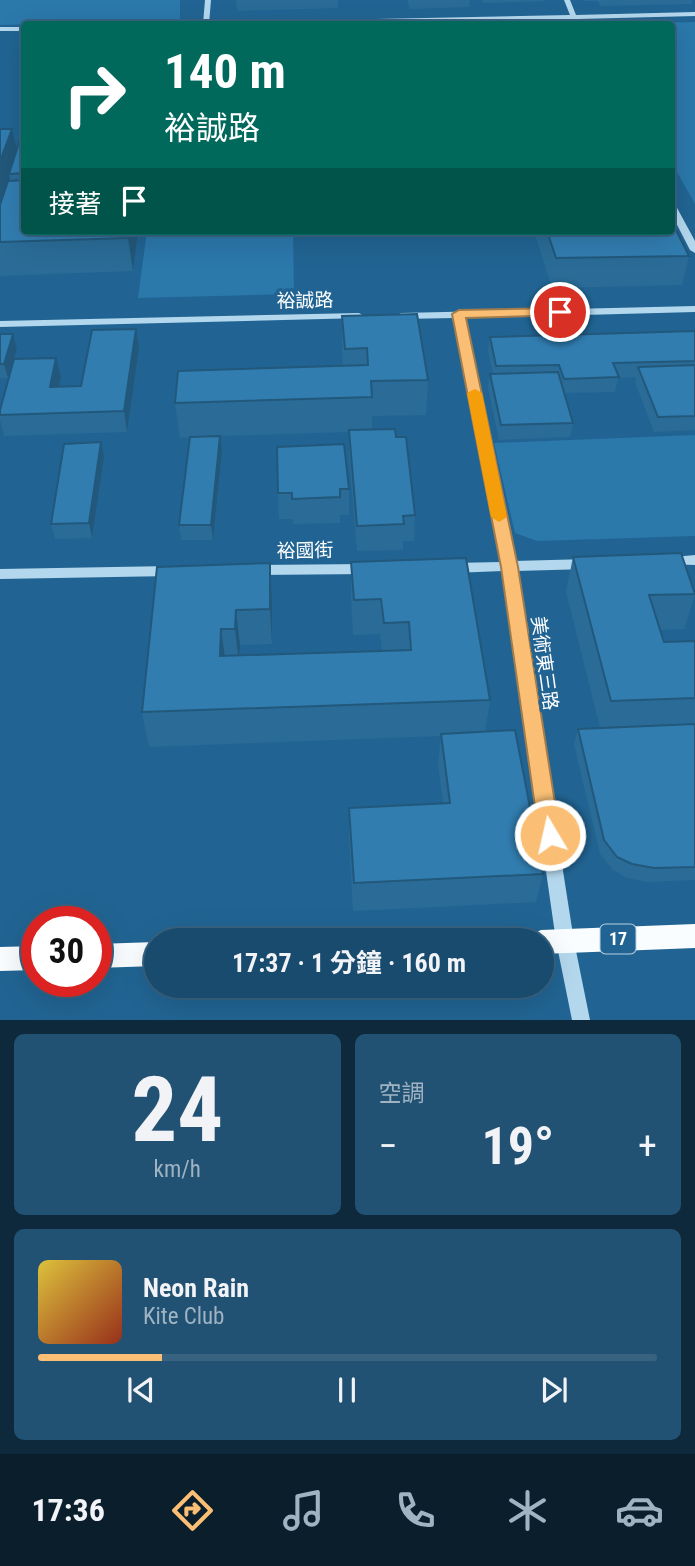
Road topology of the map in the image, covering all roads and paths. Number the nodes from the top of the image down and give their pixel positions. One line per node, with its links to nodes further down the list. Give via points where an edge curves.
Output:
1 (208, 0): 4 (street)
2 (567, 0): 5 (street)
3 (695, 14): 5 (street)
4 (206, 21)
5 (575, 21)
6 (21, 29): 7 (street)
7 (0, 30)
8 (675, 212): 9 (street)
9 (695, 250)
10 (695, 309): 11 (street)
11 (459, 314): 13 (street); 18 (street, 美術東三路)
12 (375, 316): 14 (street, 裕誠路)
13 (389, 316)
14 (0, 324)
15 (695, 560): 16 (street)
16 (655, 561)
17 (602, 563): 18 (street)
18 (509, 567): 20 (street); 24 (street, 美術東三路)
19 (386, 568): 21 (street, 裕國街)
20 (440, 568)
21 (248, 570)
22 (179, 571): 23 (street)
23 (0, 574)
24 (551, 928)
25 (695, 936): 26 (main road, 17)
26 (554, 942)
27 (554, 945): 32 (street, 美術東三路)
28 (144, 954): 29 (main road)
29 (112, 955)
30 (21, 958): 31 (main road)
31 (0, 959)
32 (581, 1020)

